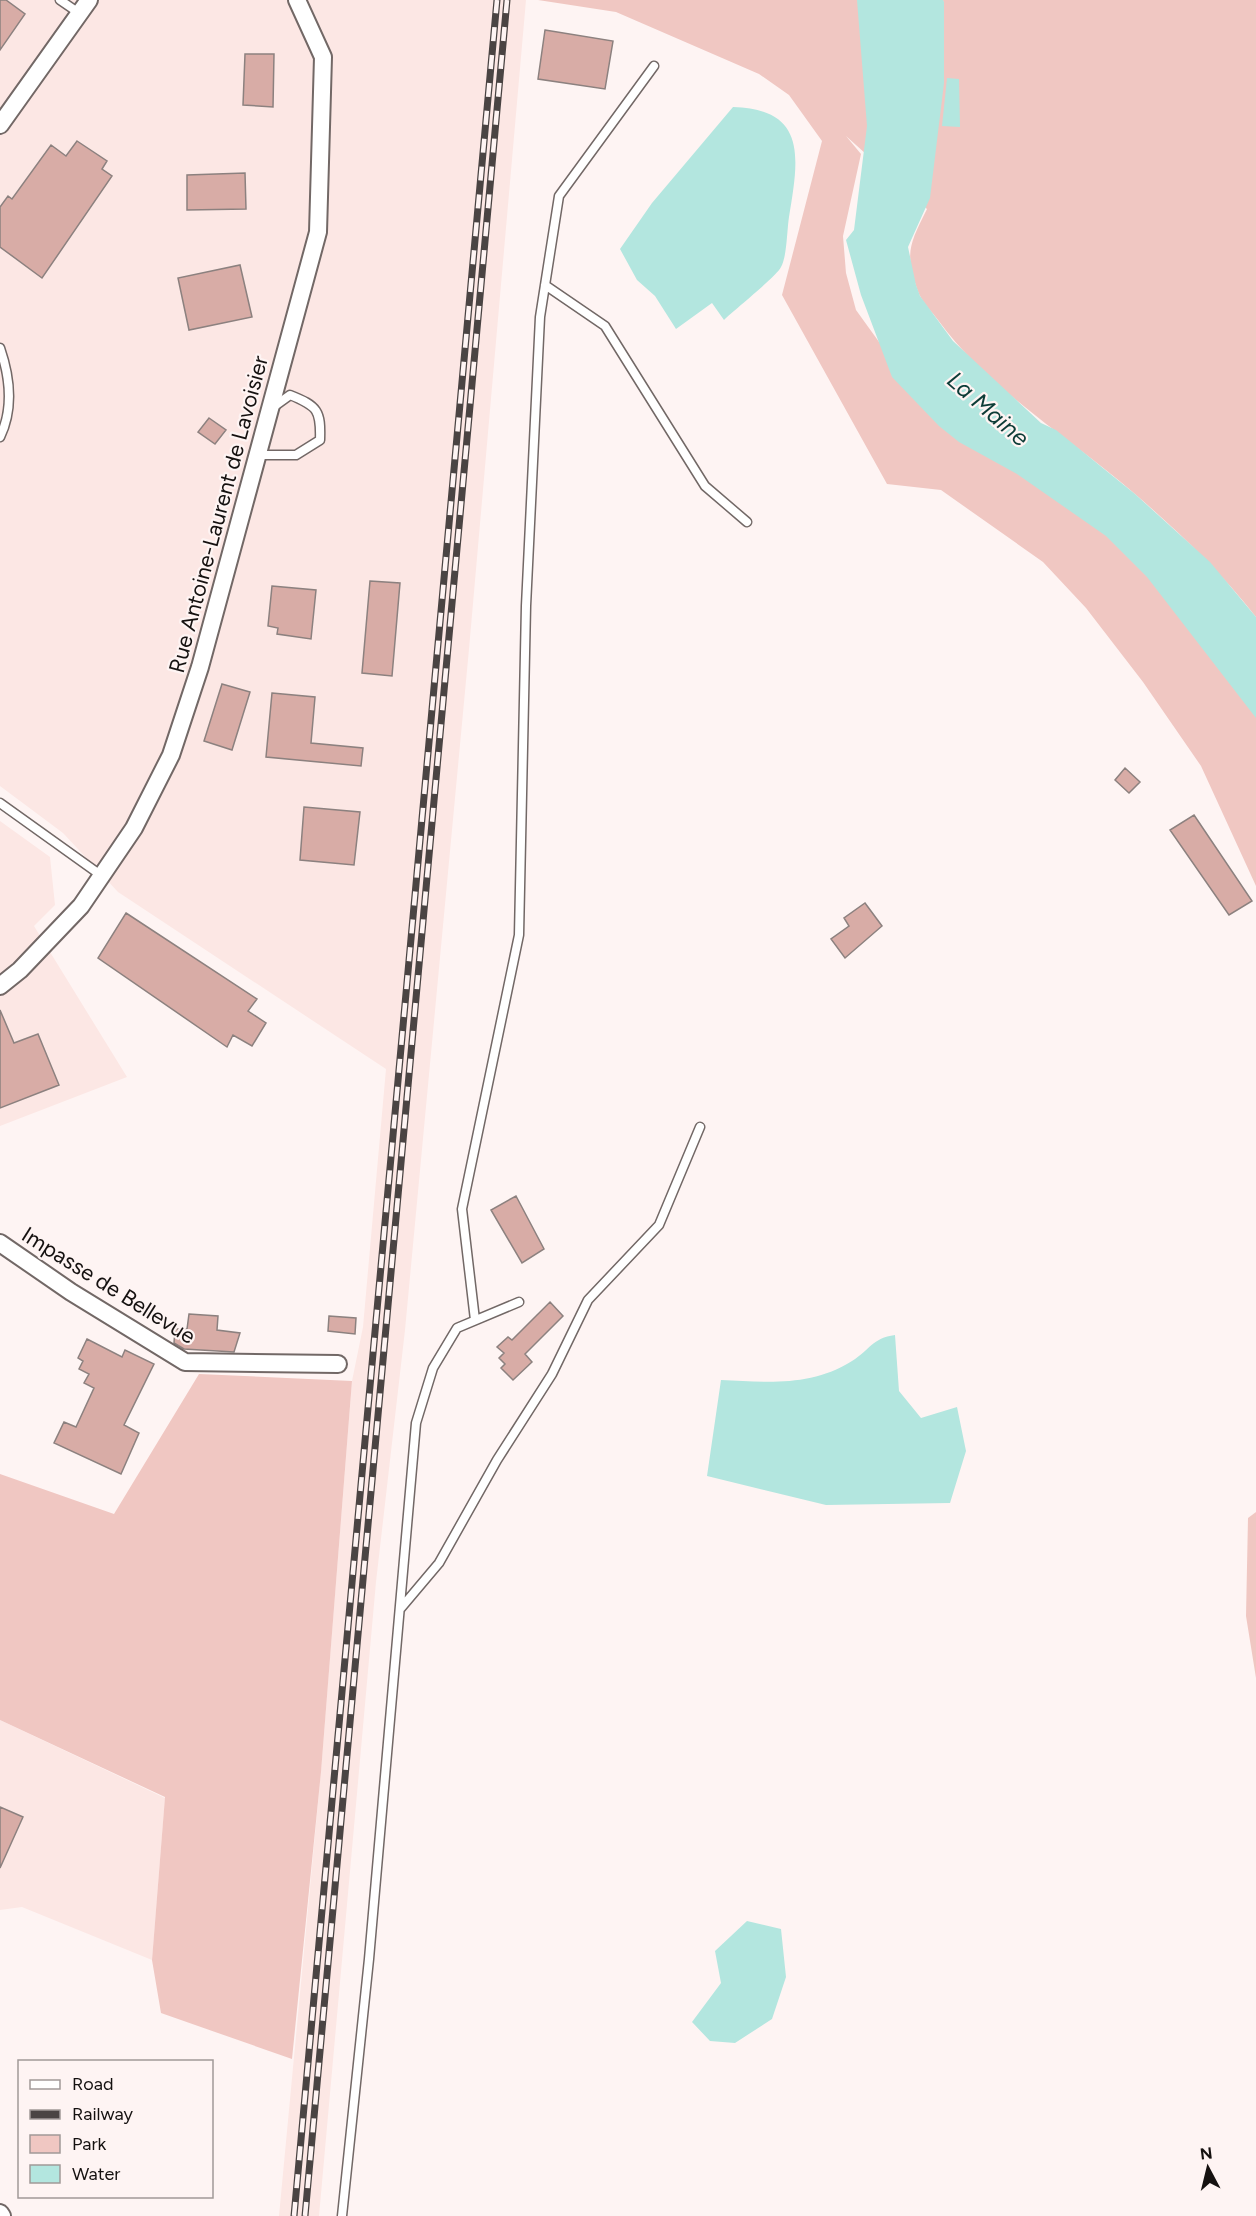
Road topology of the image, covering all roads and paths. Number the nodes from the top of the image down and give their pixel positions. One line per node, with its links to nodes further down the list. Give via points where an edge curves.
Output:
1 (60, 0): 3 (lane)
2 (297, 0): 8 (street, Rue Antoine-Laurent de Lavoisier, via 323,57 318,232)
3 (84, 7): 5 (street)
4 (654, 66): 6 (lane, via 560,196)
5 (0, 125)
6 (545, 285): 11 (lane, via 605,326 705,486); 18 (lane, via 540,318 526,606 519,935 462,1209)
7 (0, 348): 9 (lane, via 10,377 6,424)
8 (272, 408): 10 (street, Rue Antoine-Laurent de Lavoisier); 10 (lane, via 290,395 310,403 321,418 320,440 296,455)
9 (0, 437)
10 (260, 454): 13 (street, Rue Antoine-Laurent de Lavoisier, via 200,668 171,755 156,790)
11 (747, 522)
12 (0, 803): 13 (lane)
13 (103, 877): 14 (street, Rue Antoine-Laurent de Lavoisier, via 51,939)
14 (0, 986)
15 (700, 1127): 20 (lane, via 658,1225 588,1300 552,1374 497,1460 439,1563)
16 (0, 1243): 19 (street, Impasse de Bellevue, via 185,1362)
17 (519, 1302): 18 (lane)
18 (475, 1320): 20 (lane, via 457,1328 433,1368 416,1423)
19 (338, 1364)
20 (401, 1608): 21 (lane)
21 (342, 2216)

